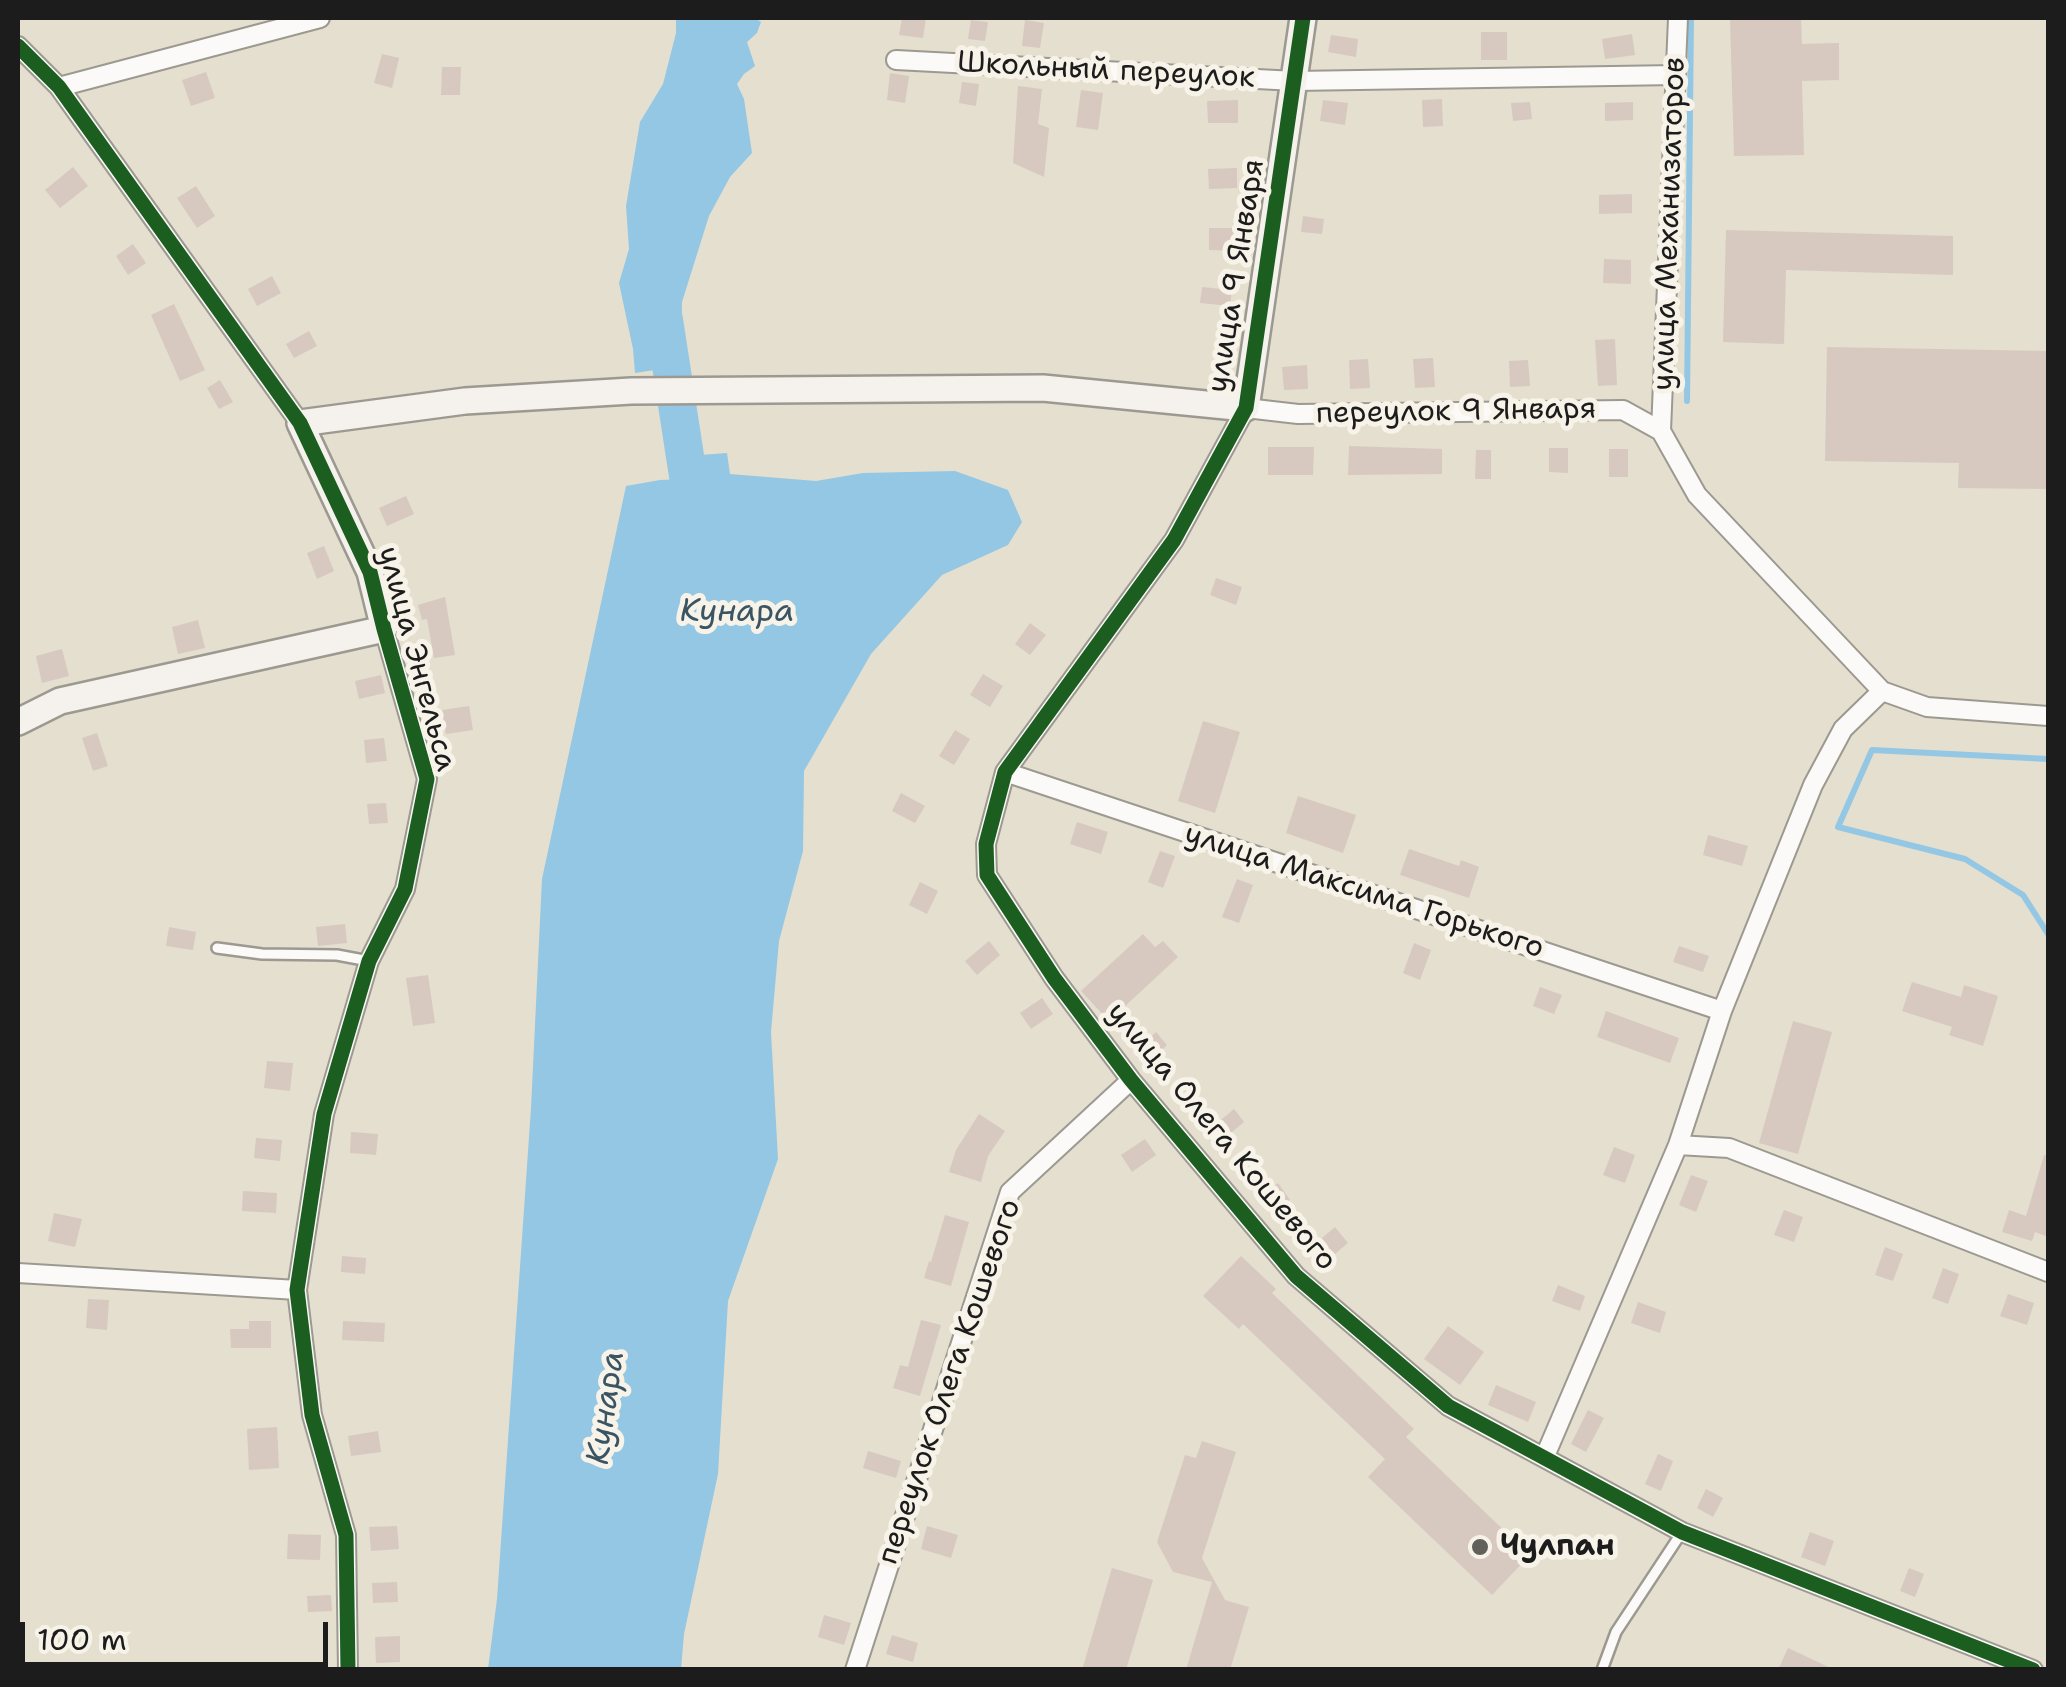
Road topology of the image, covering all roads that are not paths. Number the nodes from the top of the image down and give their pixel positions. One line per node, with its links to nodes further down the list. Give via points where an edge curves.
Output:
1 (320, 18): 8 (street)
2 (1303, 18): 7 (street, улица 9 Января)
3 (1678, 18): 6 (street, улица Механизаторов)
4 (18, 46): 8 (street, улица Энгельса)
5 (896, 60): 7 (street, Школьный переулок)
6 (1676, 75): 7 (street, Школьный переулок); 11 (street, улица Механизаторов)
7 (1295, 81): 9 (street, улица 9 Января)
8 (60, 87): 10 (street, улица Энгельса)
9 (1246, 408): 10 (street, via 1043,388 631,391 465,402); 11 (street, переулок 9 Января, via 1298,414 1623,410); 16 (street, улица 9 Января, via 1174,540)
10 (300, 423): 12 (street, улица Энгельса, via 370,572)
11 (1661, 431): 13 (street, via 1696,495)
12 (384, 629): 15 (street, via 60,701); 18 (street, улица Энгельса, via 427,778 404,890)
13 (1882, 691): 14 (street, via 1927,707); 19 (street, via 1843,730 1813,785)
14 (2048, 716)
15 (18, 722)
16 (1005, 772): 19 (street, улица Максима Горького); 20 (street, улица Олега Кошевого, via 986,844 987,875)
17 (218, 948): 18 (lane)
18 (369, 961): 24 (street, улица Энгельса, via 324,1114)
19 (1722, 1011): 21 (street)
20 (1131, 1080): 25 (street, улица Олега Кошевого, via 1296,1276 1448,1406); 28 (street, переулок Олега Кошевого, via 1010,1192)
21 (1678, 1145): 22 (street, via 1729,1148); 25 (street)
22 (2048, 1272)
23 (18, 1273): 24 (street)
24 (297, 1290): 27 (street, улица Энгельса, via 312,1414 346,1535)
25 (1545, 1456): 26 (street, улица Олега Кошевого)
26 (1682, 1532): 29 (lane, via 1616,1632); 30 (street, улица Олега Кошевого)
27 (348, 1670)
28 (855, 1670)
29 (1602, 1670)
30 (2033, 1670)

